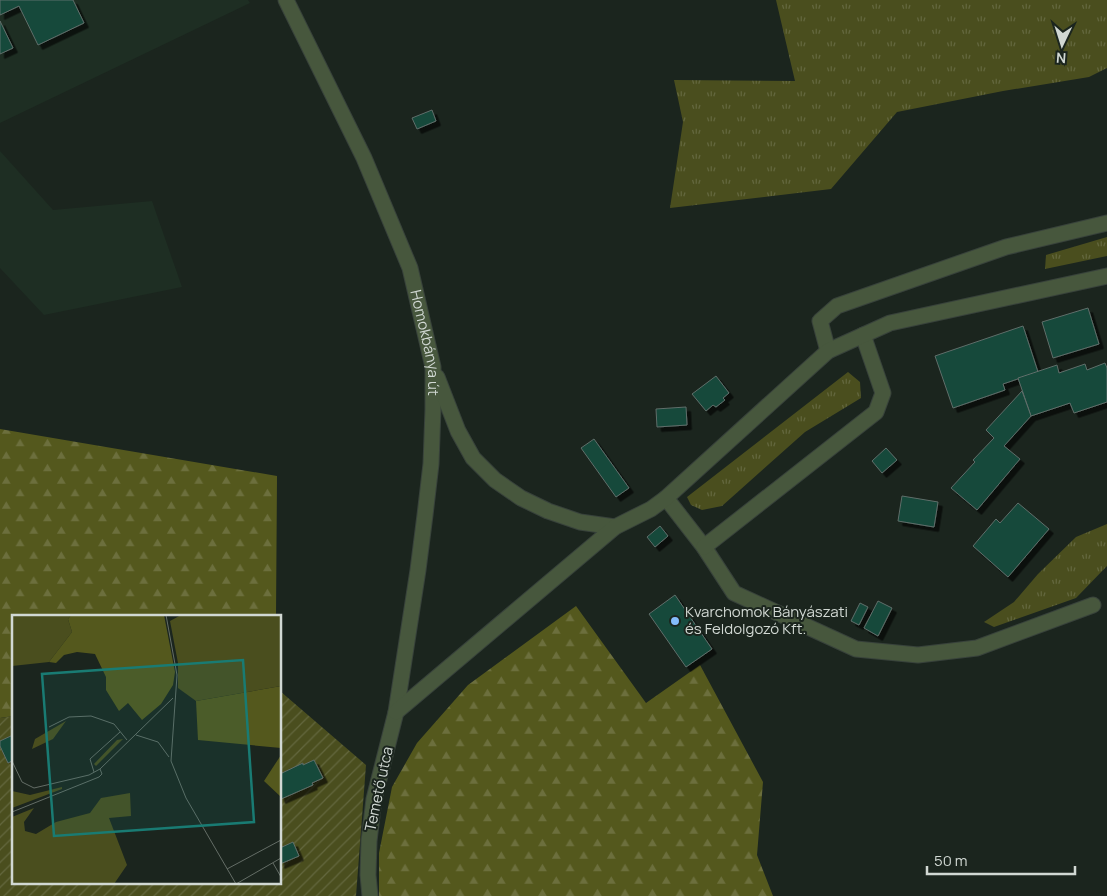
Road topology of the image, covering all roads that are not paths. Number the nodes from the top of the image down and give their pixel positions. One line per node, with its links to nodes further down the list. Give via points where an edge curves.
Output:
1 (286, 0): 6 (street, Homokbánya út, via 364,158 407,260)
2 (1107, 222): 5 (street, via 1006,246 837,306 820,321)
3 (1107, 276): 4 (street, via 890,323)
4 (863, 335): 5 (street); 9 (street, via 883,393 876,412)
5 (828, 351): 7 (street)
6 (434, 367): 8 (street, via 462,438 473,458 495,480 548,511 580,522); 11 (street, Homokbánya út, via 431,464)
7 (666, 498): 8 (street); 9 (street)
8 (615, 526): 11 (street)
9 (704, 547): 10 (street, via 734,593 856,649 918,655 977,648)
10 (1093, 605)
11 (396, 712): 12 (street, Temető utca, via 374,798 369,841)
12 (370, 896)

